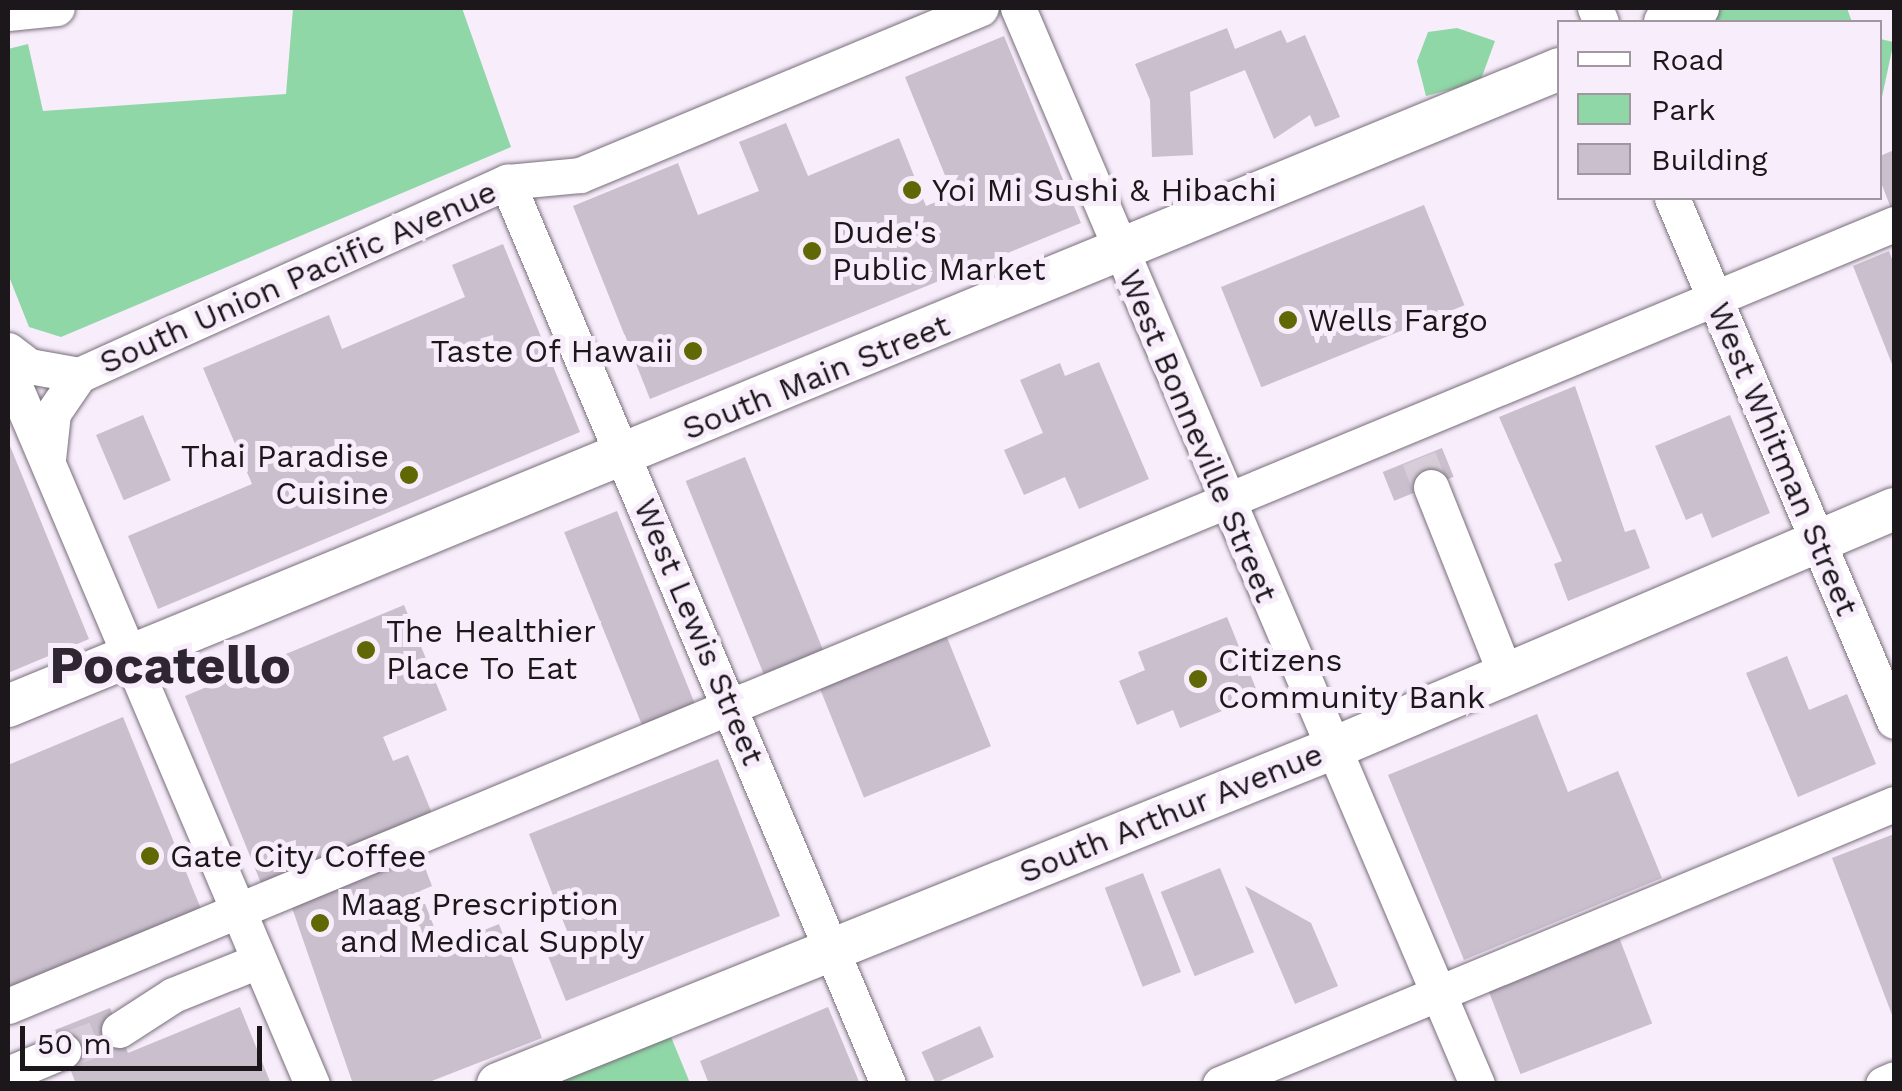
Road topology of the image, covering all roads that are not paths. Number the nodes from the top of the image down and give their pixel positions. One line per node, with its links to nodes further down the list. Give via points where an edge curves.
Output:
1 (57, 8): 5 (street)
2 (981, 8): 8 (street, South Union Pacific Avenue, via 580,175)
3 (1018, 8): 11 (street, West Bonneville Street)
4 (1698, 8): 6 (main road)
5 (8, 13)
6 (1670, 20)
7 (1557, 70): 11 (main road, South Main Street)
8 (507, 182): 14 (street, South Union Pacific Avenue); 16 (street, West Lewis Street)
9 (1673, 200): 12 (street, West Whitman Street)
10 (1894, 224): 12 (street)
11 (1122, 254): 16 (main road, South Main Street); 19 (street, West Bonneville Street)
12 (1714, 298): 17 (street); 21 (street, West Whitman Street)
13 (8, 350): 14 (street, South Union Pacific Avenue, via 40,369)
14 (80, 375): 18 (street, via 53,413)
15 (11, 390): 18 (street)
16 (624, 455): 22 (main road, South Main Street); 25 (street, West Lewis Street)
17 (1419, 457): 19 (street); 23 (street)
18 (49, 471): 22 (street)
19 (1225, 501): 25 (street); 27 (street, West Bonneville Street)
20 (1894, 509): 21 (main road, South Arthur Avenue)
21 (1818, 542): 23 (main road, South Arthur Avenue); 26 (street, West Whitman Street)
22 (125, 656): 24 (main road, South Main Street); 29 (street)
23 (1506, 675): 27 (main road, South Arthur Avenue)
24 (8, 706)
25 (730, 706): 29 (street); 30 (street, West Lewis Street)
26 (1894, 721)
27 (1329, 750): 30 (main road, South Arthur Avenue); 32 (street, West Bonneville Street)
28 (1894, 804): 32 (street)
29 (237, 911): 31 (street); 33 (street)
30 (832, 949): 39 (main road, South Arthur Avenue); 40 (street, West Lewis Street)
31 (258, 961): 34 (street, via 173,995); 38 (street)
32 (1438, 988): 41 (street); 42 (street, West Bonneville Street)
33 (8, 1006)
34 (118, 1030)
35 (63, 1051): 36 (street)
36 (8, 1074)
37 (1894, 1079): 43 (street)
38 (312, 1084)
39 (498, 1084)
40 (888, 1084)
41 (1220, 1084)
42 (1477, 1084)
43 (1883, 1084)

